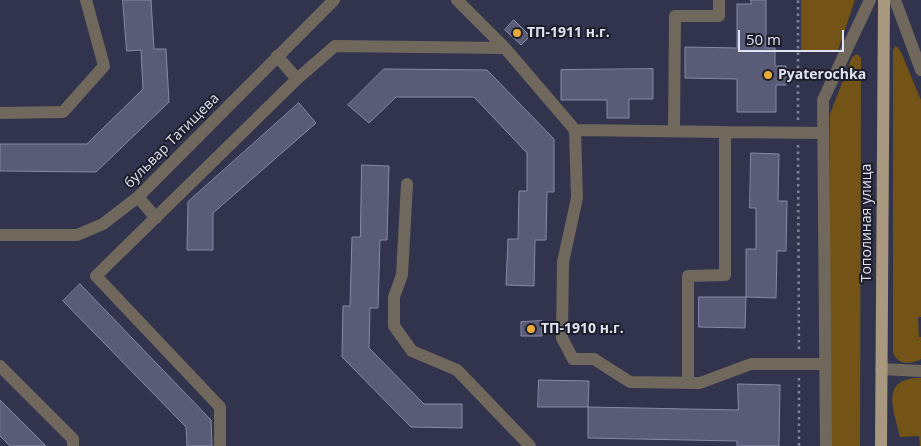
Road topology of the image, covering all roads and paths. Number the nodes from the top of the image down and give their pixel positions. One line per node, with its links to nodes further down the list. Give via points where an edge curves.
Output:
1 (86, 0): 13 (street, via 104,66 63,112)
2 (334, 0): 10 (street, бульвар Татищева)
3 (456, 0): 9 (street)
4 (719, 0): 15 (street, via 719,16 675,16)
5 (798, 0): 17 (path)
6 (870, 0): 18 (street, via 823,100)
7 (884, 0): 26 (main road, Тополиная улица)
8 (895, 0): 11 (street)
9 (505, 48): 12 (street, via 335,46); 14 (street)
10 (277, 56): 12 (street); 20 (street, бульвар Татищева)
11 (921, 70)
12 (297, 79): 21 (street)
13 (0, 113)
14 (575, 130): 15 (street); 28 (street, via 576,198 563,262 562,338 573,359 594,358 630,382)
15 (674, 131): 16 (street)
16 (725, 132): 17 (street); 28 (street, via 725,275 688,276)
17 (798, 133): 18 (street); 24 (path)
18 (823, 133): 23 (street)
19 (406, 184): 31 (street, via 402,275 394,297 394,326 412,351 457,370)
20 (138, 198): 21 (street); 22 (street, бульвар Татищева, via 103,224 77,235)
21 (156, 218): 30 (street, via 96,276 220,407)
22 (0, 234)
23 (826, 364): 24 (street); 33 (street)
24 (799, 365): 28 (street, via 751,364 700,382); 32 (path)
25 (0, 366): 29 (street, via 73,440)
26 (881, 369): 27 (street); 34 (main road, Тополиная улица)
27 (921, 371)
28 (688, 383)
29 (73, 446)
30 (220, 446)
31 (530, 446)
32 (799, 446)
33 (826, 446)
34 (881, 446)

